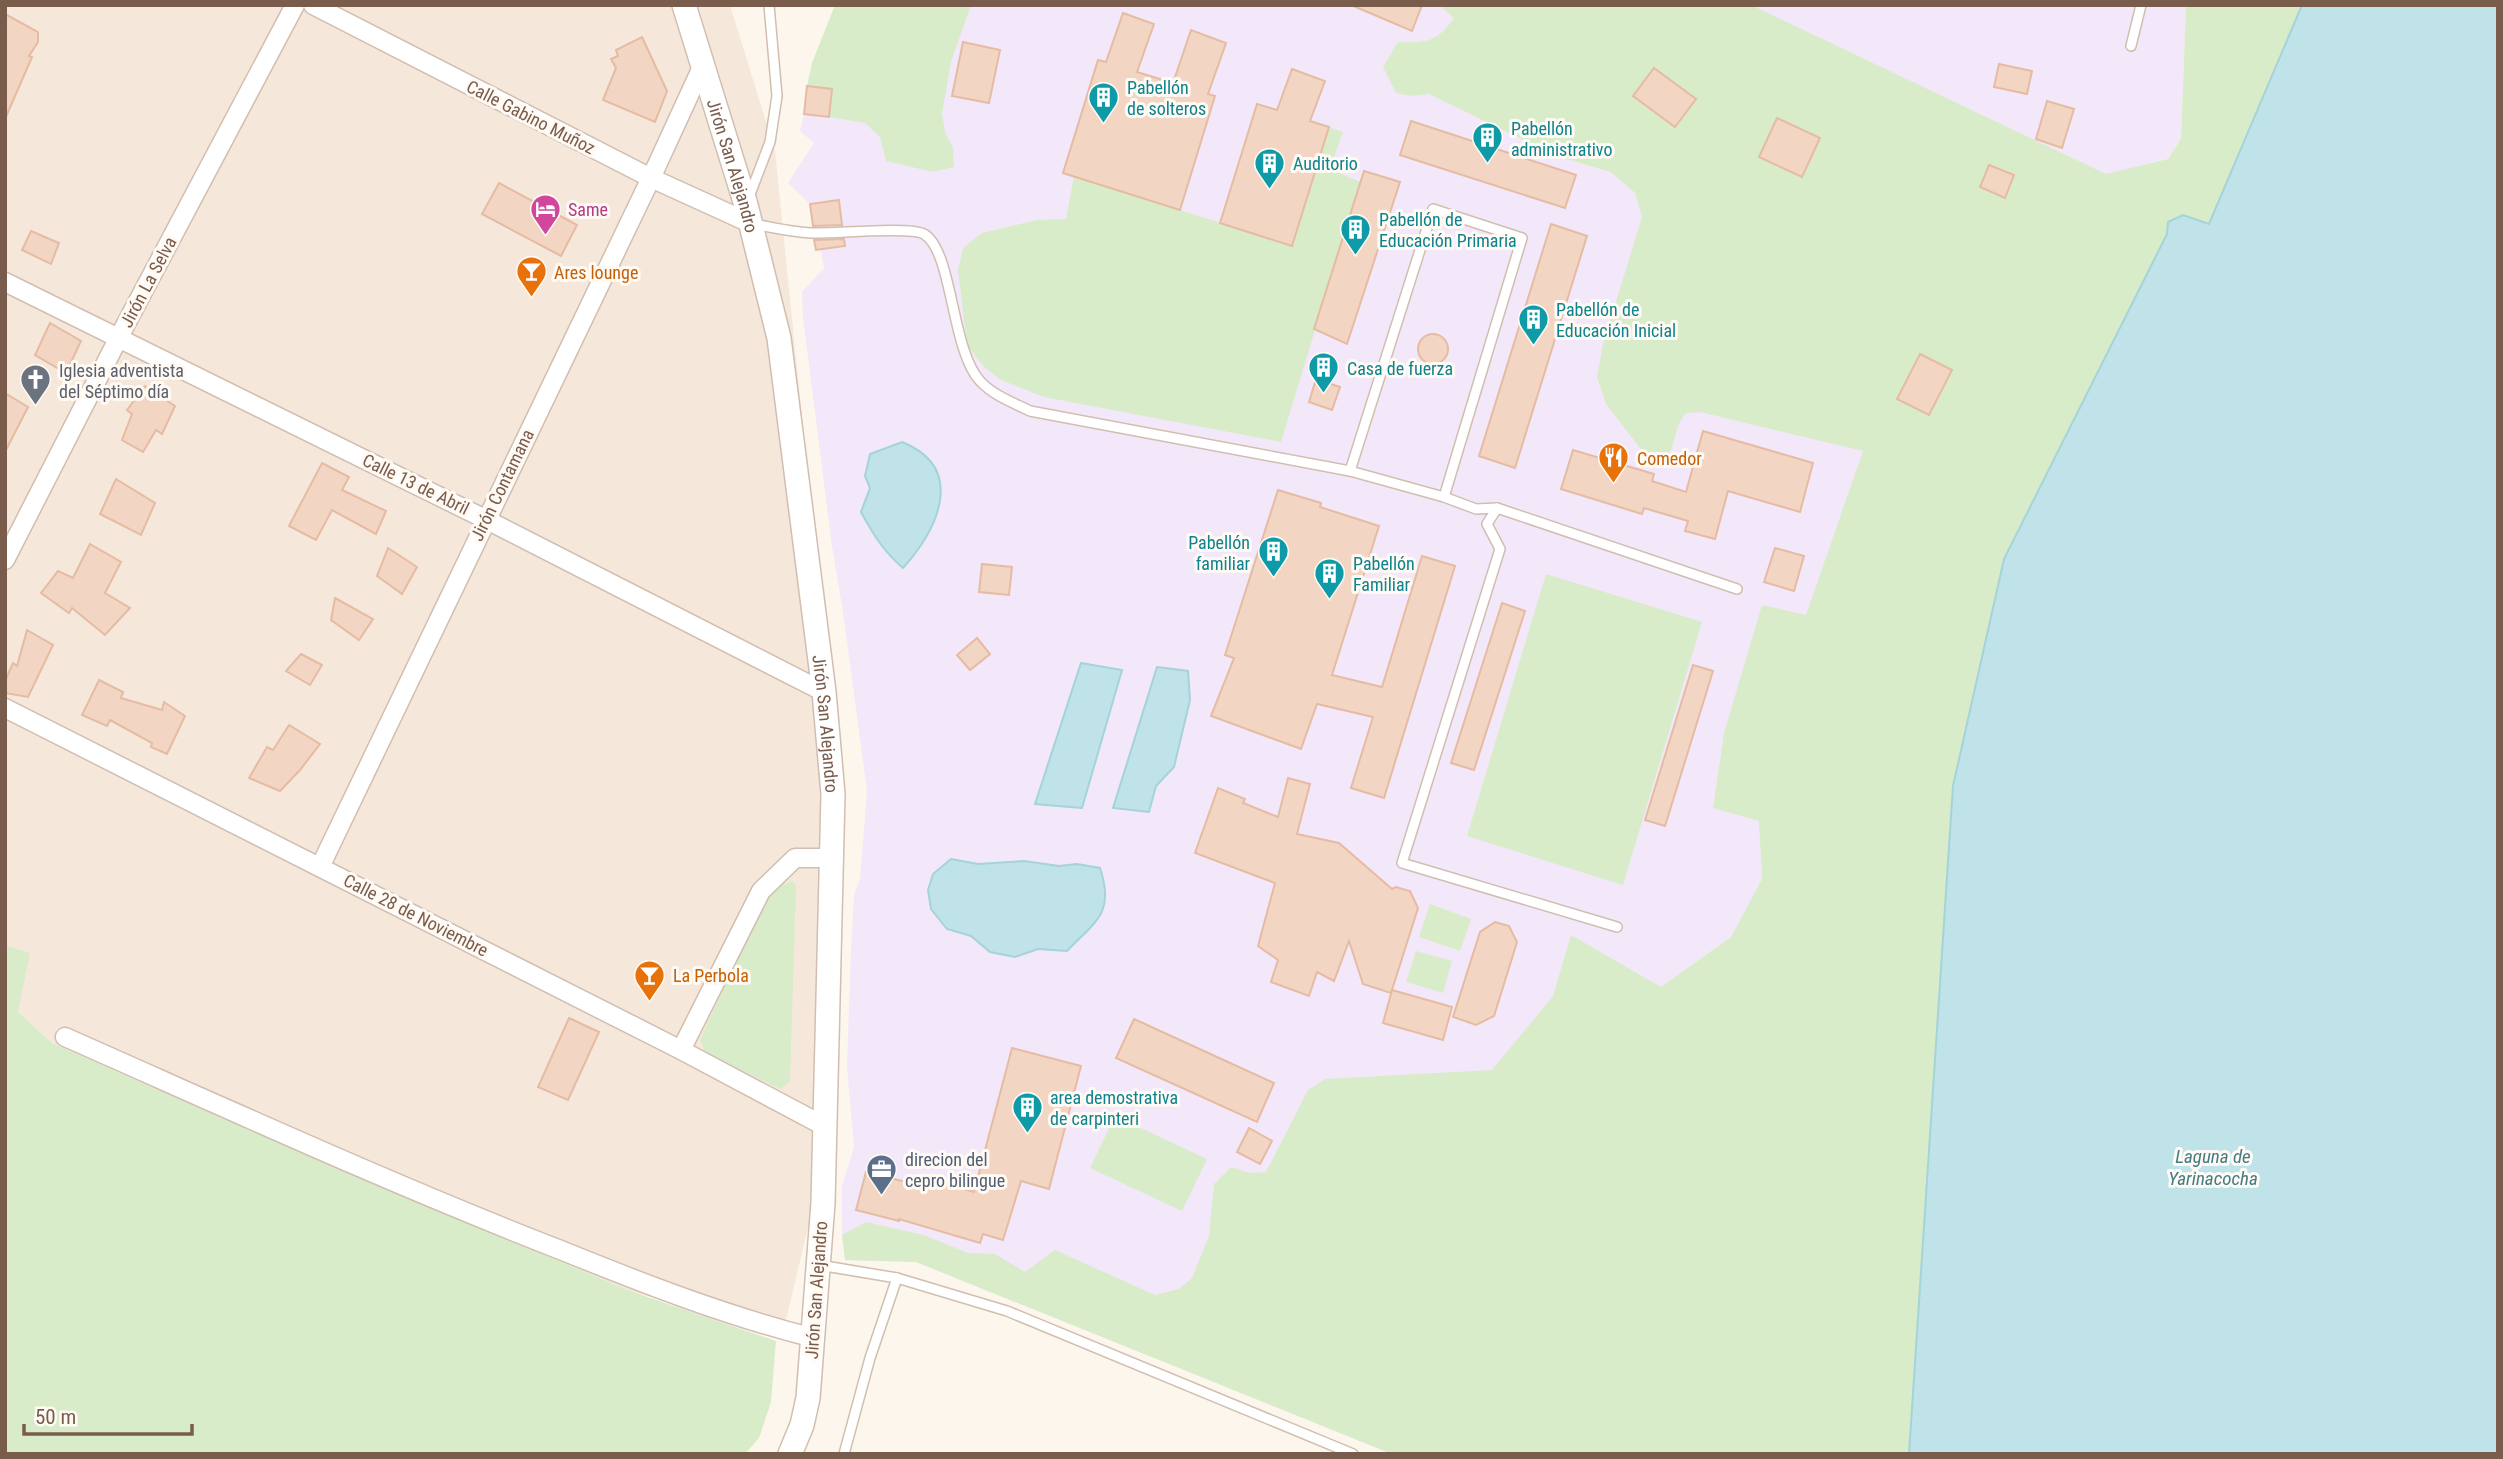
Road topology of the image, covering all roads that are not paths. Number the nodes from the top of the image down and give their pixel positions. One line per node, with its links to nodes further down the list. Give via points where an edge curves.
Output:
1 (295, 5): 11 (street, Jirón La Selva)
2 (313, 5): 8 (street, Calle Gabino Muñoz)
3 (684, 5): 7 (street, Jirón San Alejandro)
4 (769, 5): 9 (lane, via 777,96 770,142)
5 (2141, 5): 6 (lane)
6 (2131, 46)
7 (703, 65): 8 (street, Jirón Contamana); 9 (street, Jirón San Alejandro)
8 (651, 178): 9 (street, Calle Gabino Muñoz); 15 (street, Jirón Contamana)
9 (749, 215): 12 (lane, via 783,231 923,234 939,251 967,358 978,379 993,394 1030,411); 18 (street, Jirón San Alejandro, via 779,338)
10 (5, 282): 11 (street, Calle 13 de Abril)
11 (119, 337): 15 (street, Calle 13 de Abril); 16 (street, Jirón La Selva)
12 (1350, 471): 13 (lane); 13 (lane, via 1433,209 1522,238)
13 (1444, 497): 14 (lane, via 1476,509)
14 (1497, 508): 17 (lane); 22 (lane, via 1487,524 1500,549 1402,863)
15 (485, 519): 18 (street, Calle 13 de Abril); 21 (street, Jirón Contamana)
16 (5, 560)
17 (1737, 589)
18 (824, 691): 20 (street, Jirón San Alejandro, via 833,794)
19 (5, 708): 21 (street, Calle 28 de Noviembre)
20 (831, 858): 24 (street, via 795,858 761,891); 25 (street, Jirón San Alejandro)
21 (320, 867): 24 (street, Calle 28 de Noviembre)
22 (1616, 927)
23 (65, 1037): 28 (street, via 479,1219 762,1325)
24 (681, 1050): 25 (street, Calle 28 de Noviembre)
25 (824, 1126): 26 (street, Jirón San Alejandro)
26 (818, 1264): 27 (lane); 28 (street, Jirón San Alejandro)
27 (897, 1278): 30 (lane); 31 (lane, via 1007,1311)
28 (814, 1338): 29 (street, Jirón San Alejandro, via 802,1425)
29 (790, 1454)
30 (844, 1454)
31 (1353, 1454)

